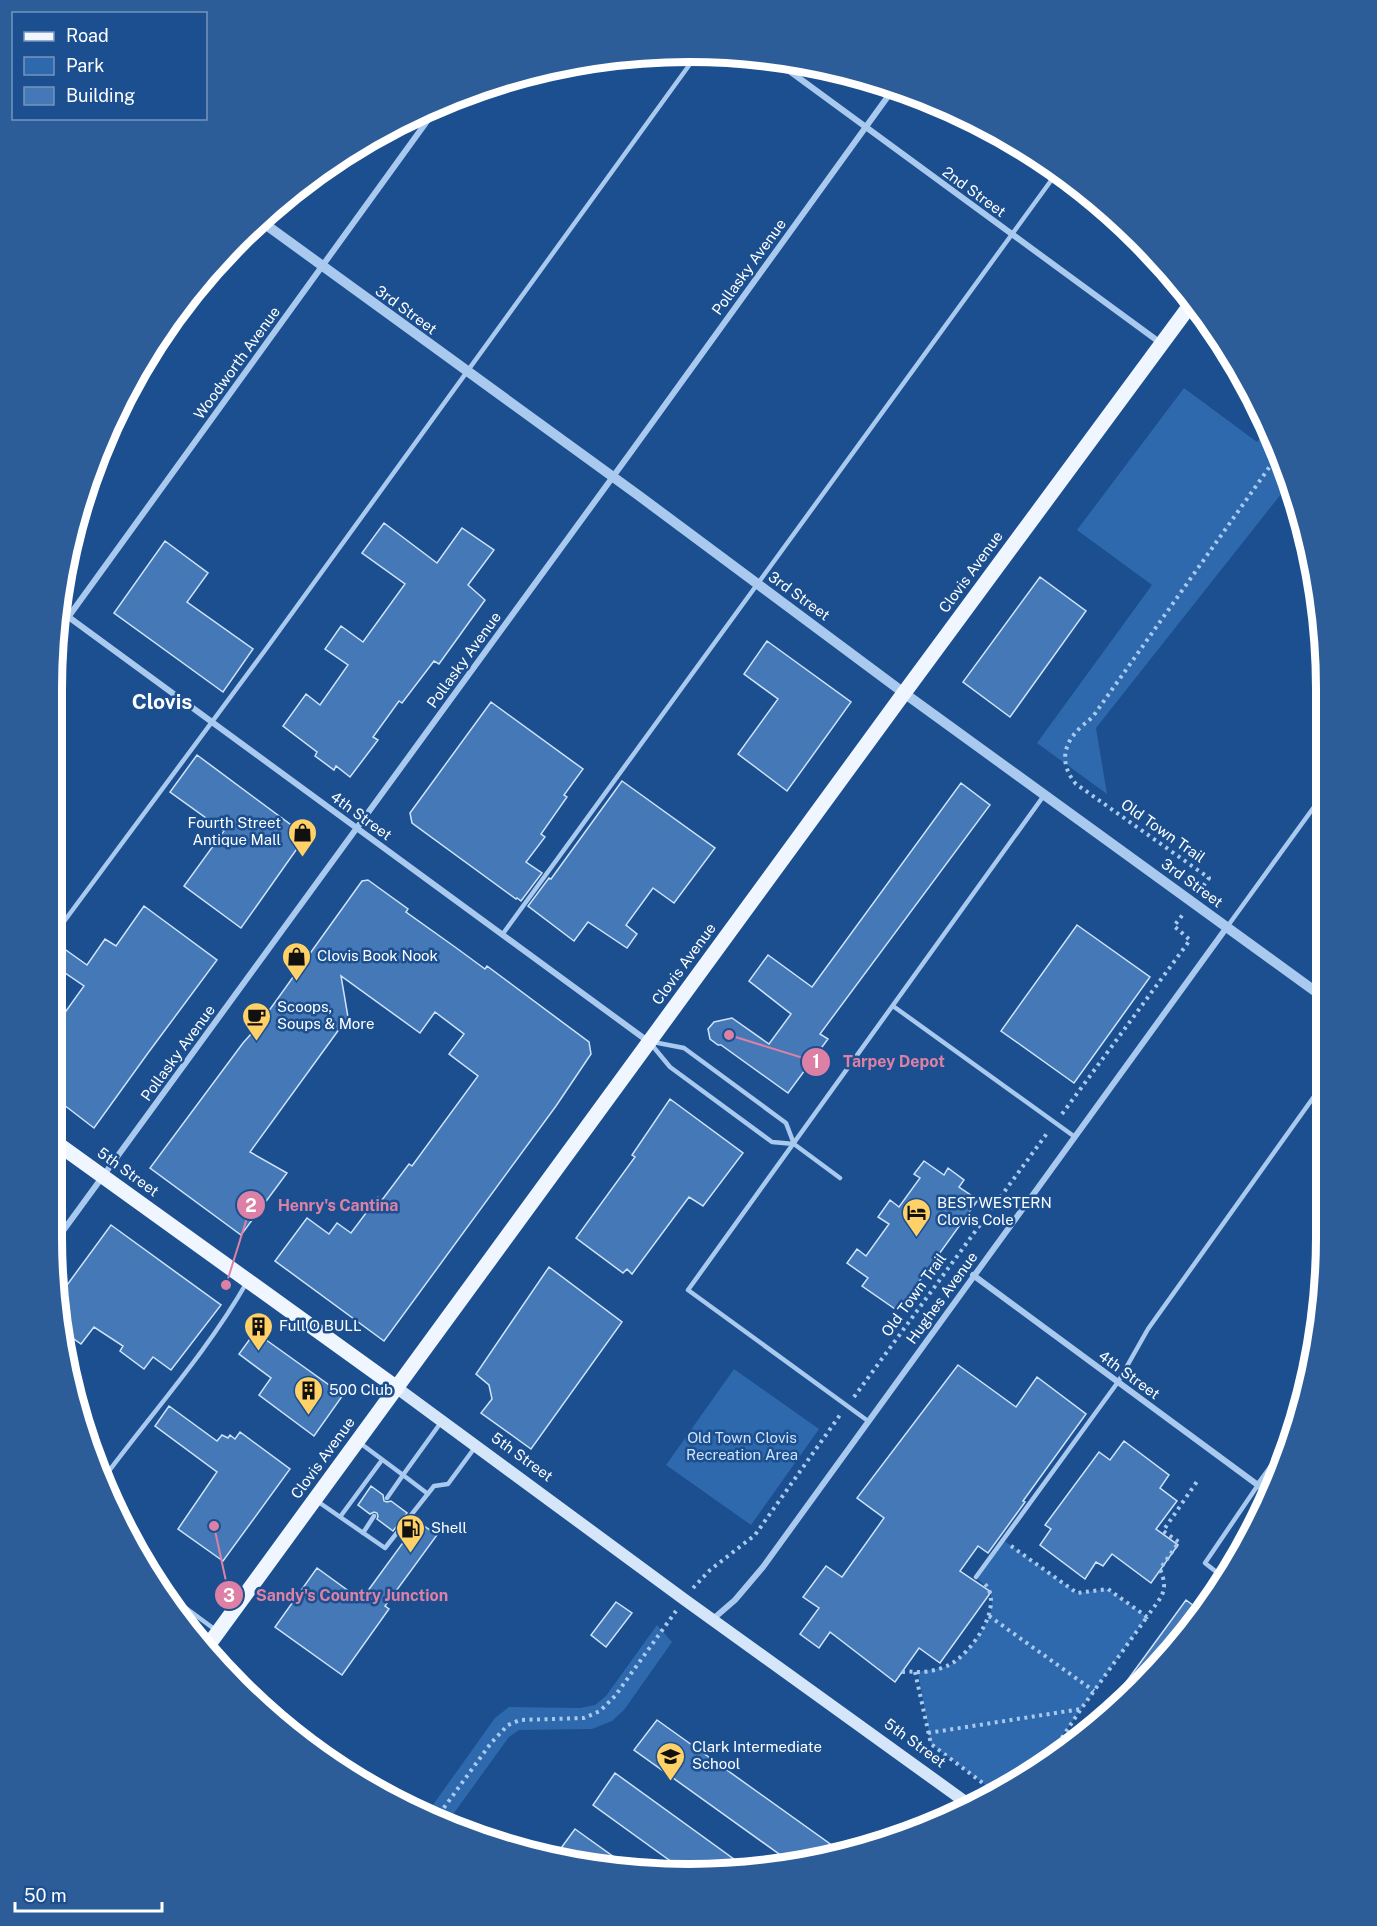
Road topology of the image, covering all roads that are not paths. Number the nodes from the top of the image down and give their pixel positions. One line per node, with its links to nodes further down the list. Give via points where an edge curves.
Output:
1 (691, 62): 12 (lane)
2 (788, 70): 5 (street, 2nd Street)
3 (889, 95): 5 (street, Pollasky Avenue)
4 (429, 118): 9 (street, Woodworth Avenue)
5 (865, 127): 8 (street, 2nd Street); 13 (street, Pollasky Avenue)
6 (1053, 178): 8 (lane)
7 (266, 225): 9 (street, 3rd Street)
8 (1011, 234): 11 (street, 2nd Street); 14 (lane)
9 (321, 266): 12 (street, 3rd Street); 15 (street, Woodworth Avenue)
10 (1187, 309): 11 (main road, Clovis Avenue)
11 (1162, 344): 17 (main road, Clovis Avenue)
12 (467, 372): 13 (street, 3rd Street); 18 (lane)
13 (612, 477): 14 (street, 3rd Street); 21 (street, Pollasky Avenue)
14 (758, 584): 17 (street, 3rd Street); 24 (lane)
15 (68, 617): 16 (street, Woodworth Avenue); 18 (street, 4th Street)
16 (66, 620)
17 (904, 693): 19 (street, 3rd Street); 27 (main road, Clovis Avenue)
18 (210, 722): 21 (street, 4th Street); 22 (lane)
19 (1045, 794): 23 (street, 3rd Street); 26 (lane)
20 (1316, 804): 23 (lane)
21 (357, 828): 24 (street, 4th Street); 32 (street, Pollasky Avenue)
22 (62, 924)
23 (1227, 927): 25 (street, 3rd Street); 29 (street, Hughes Avenue)
24 (502, 934): 27 (street, 4th Street)
25 (1316, 992)
26 (893, 1005): 29 (lane); 30 (lane)
27 (649, 1042): 30 (lane, via 670,1067 772,1142); 30 (lane, via 684,1048 786,1124); 38 (main road, Clovis Avenue)
28 (1316, 1094): 37 (lane, via 1148,1329)
29 (1075, 1137): 35 (street, Hughes Avenue)
30 (794, 1144): 33 (lane); 40 (lane, via 688,1290)
31 (62, 1147): 32 (main road, 5th Street)
32 (103, 1176): 34 (street, Pollasky Avenue); 36 (main road, 5th Street)
33 (840, 1178)
34 (62, 1232)
35 (973, 1275): 37 (street, 4th Street); 40 (street, Hughes Avenue)
36 (248, 1280): 38 (main road, 5th Street); 45 (lane, via 232,1308)
37 (1118, 1382): 47 (street, 4th Street); 56 (lane)
38 (397, 1388): 39 (main road, 5th Street); 41 (main road, Clovis Avenue)
39 (442, 1421): 42 (main road, 5th Street); 46 (lane)
40 (868, 1421): 58 (street, Hughes Avenue, via 750,1584)
41 (358, 1441): 43 (lane); 51 (main road, Clovis Avenue)
42 (476, 1446): 49 (lane, via 448,1484 434,1486); 58 (main road, 5th Street)
43 (382, 1460): 46 (lane); 53 (lane)
44 (1272, 1465): 47 (street)
45 (108, 1473)
46 (403, 1475): 49 (lane); 50 (lane)
47 (1258, 1485): 48 (street, 4th Street); 55 (lane, via 1204,1563)
48 (1263, 1489)
49 (428, 1494): 54 (lane, via 385,1548)
50 (387, 1498)
51 (315, 1500): 53 (lane); 59 (main road, Clovis Avenue)
52 (374, 1516): 54 (lane)
53 (340, 1517): 54 (lane)
54 (363, 1533)
55 (1218, 1573)
56 (976, 1577)
57 (181, 1605): 59 (lane)
58 (712, 1619): 61 (main road, 5th Street)
59 (218, 1632): 60 (main road, Clovis Avenue)
60 (210, 1643)
61 (964, 1801)

